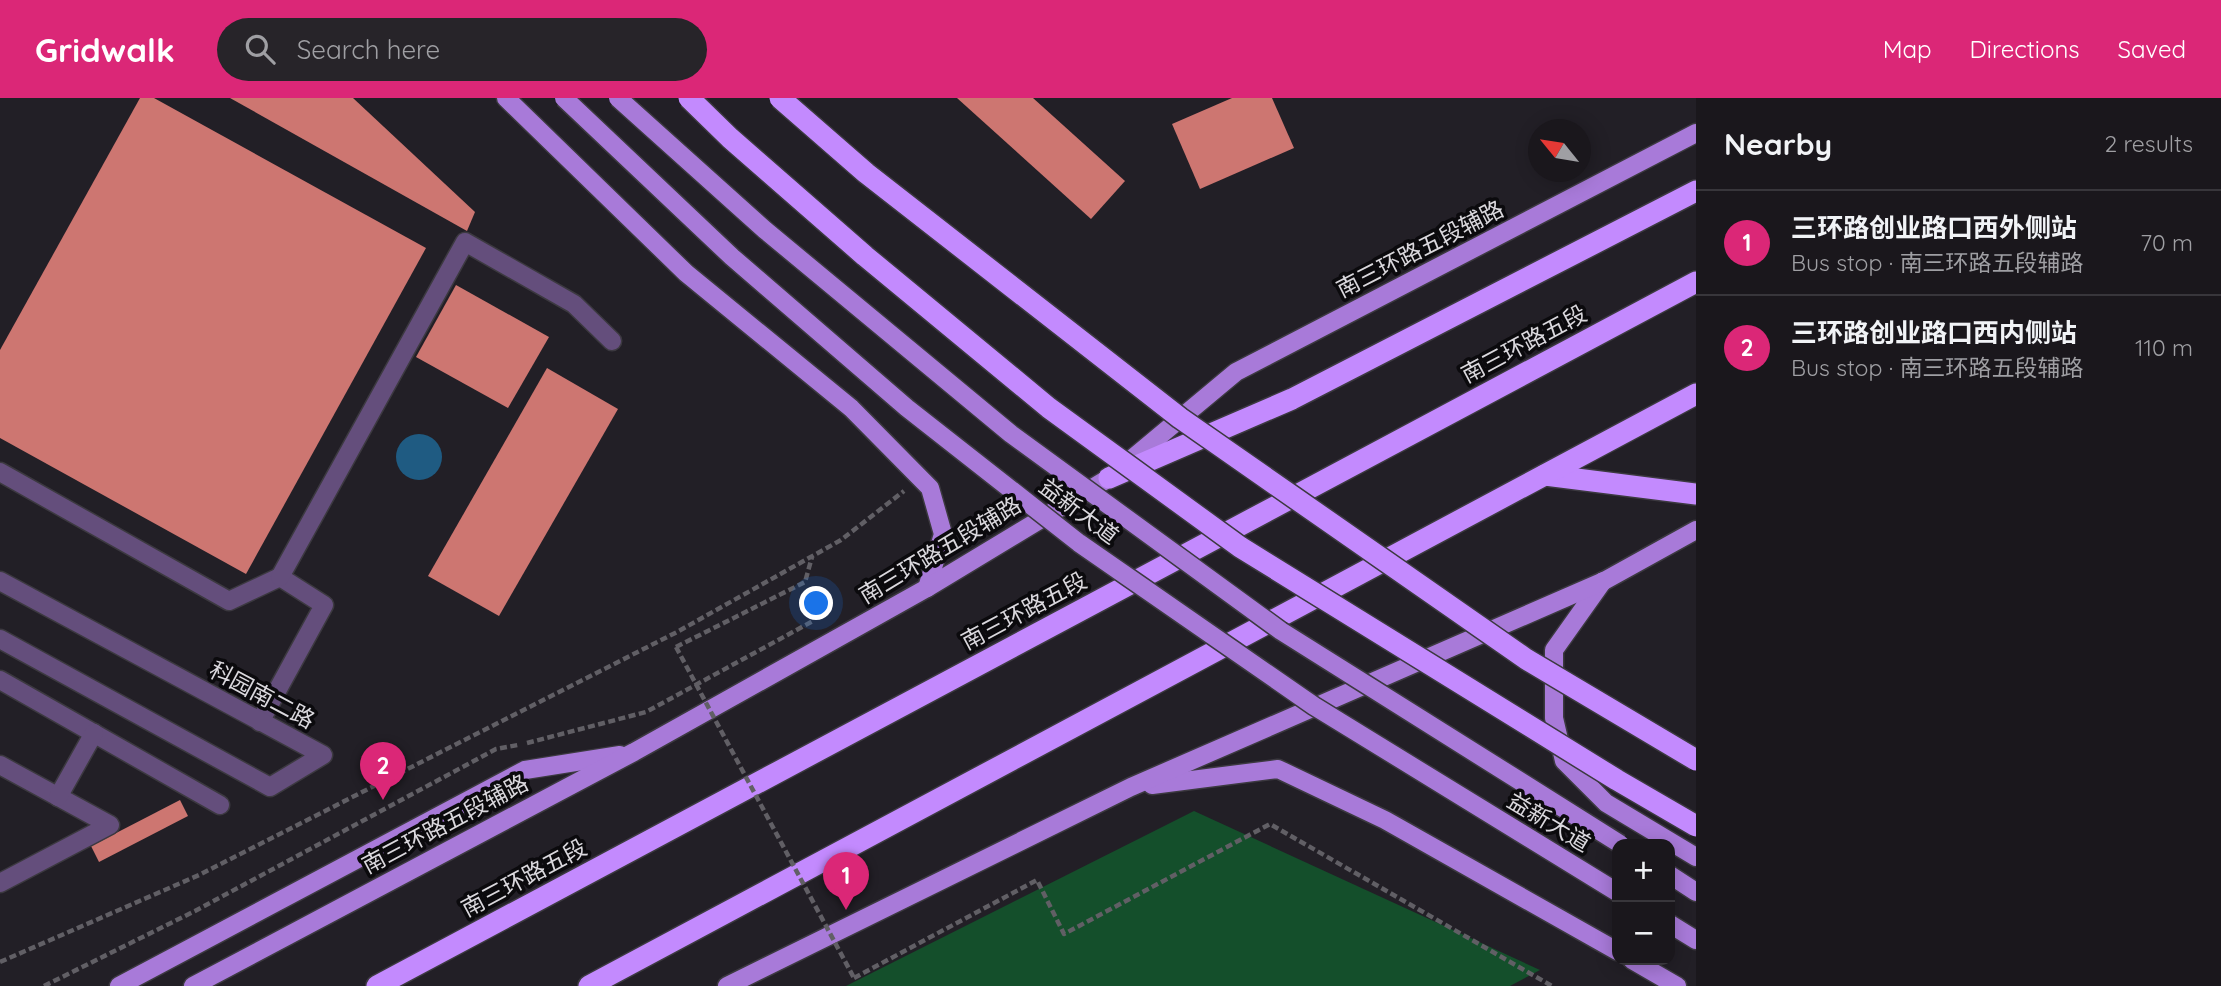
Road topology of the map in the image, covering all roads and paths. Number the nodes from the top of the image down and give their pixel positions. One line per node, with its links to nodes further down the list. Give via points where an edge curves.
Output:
1 (506, 98): 13 (main road, via 686,273 851,408)
2 (564, 98): 37 (main road, 益新大道, bridge, via 752,275 908,408 1079,543 1314,706)
3 (618, 98): 33 (main road, 益新大道, bridge, via 765,230 1011,435 1281,631)
4 (689, 98): 32 (highway, bridge, via 865,256 1049,408 1240,547)
5 (780, 98): 27 (highway, bridge, via 866,173 1180,418 1526,659)
6 (1696, 133): 14 (main road, 南三环路五段辅路, via 1236,372)
7 (1696, 191): 14 (highway, via 1292,399)
8 (1696, 282): 46 (highway, 南三环路五段)
9 (612, 341): 18 (street, via 574,304 465,242)
10 (1696, 394): 12 (highway)
11 (0, 472): 18 (street, via 229,601)
12 (1545, 475): 15 (highway); 47 (highway)
13 (921, 478): 17 (path, via 842,540); 21 (main road, via 930,488 943,534)
14 (1109, 478): 21 (main road, 南三环路五段辅路)
15 (1696, 494)
16 (1696, 530): 20 (main road)
17 (812, 556): 42 (path, via 677,632 199,875); 49 (path, bridge, via 805,582 676,647 854,978 1037,880 1064,934 1270,824)
18 (281, 577): 24 (street, via 324,605)
19 (0, 581): 24 (street, 科园南二路)
20 (1604, 581): 29 (main road); 34 (main road, via 1555,650 1554,718 1564,761 1606,803)
21 (927, 588): 26 (main road, 南三环路五段辅路)
22 (0, 639): 24 (street, 科园南二路, via 270,787 323,755)
23 (0, 680): 25 (street)
24 (260, 722)
25 (94, 733): 30 (street); 31 (street)
26 (634, 752): 44 (main road, via 525,770); 45 (main road, 南三环路五段辅路)
27 (1696, 760)
28 (0, 765): 30 (street)
29 (1131, 787): 41 (main road, via 1279,769 1385,820); 48 (main road)
30 (58, 797): 36 (street, via 110,825)
31 (220, 805)
32 (1696, 827)
33 (1612, 839)
34 (1696, 857)
35 (1675, 878): 38 (main road)
36 (0, 883)
37 (1612, 889)
38 (1696, 892)
39 (1675, 927): 40 (main road)
40 (1696, 940)
41 (1612, 948)
42 (0, 962)
43 (1641, 965): 50 (main road)
44 (119, 986)
45 (193, 986)
46 (377, 986)
47 (589, 986)
48 (727, 986)
49 (1552, 986)
50 (1678, 986)

